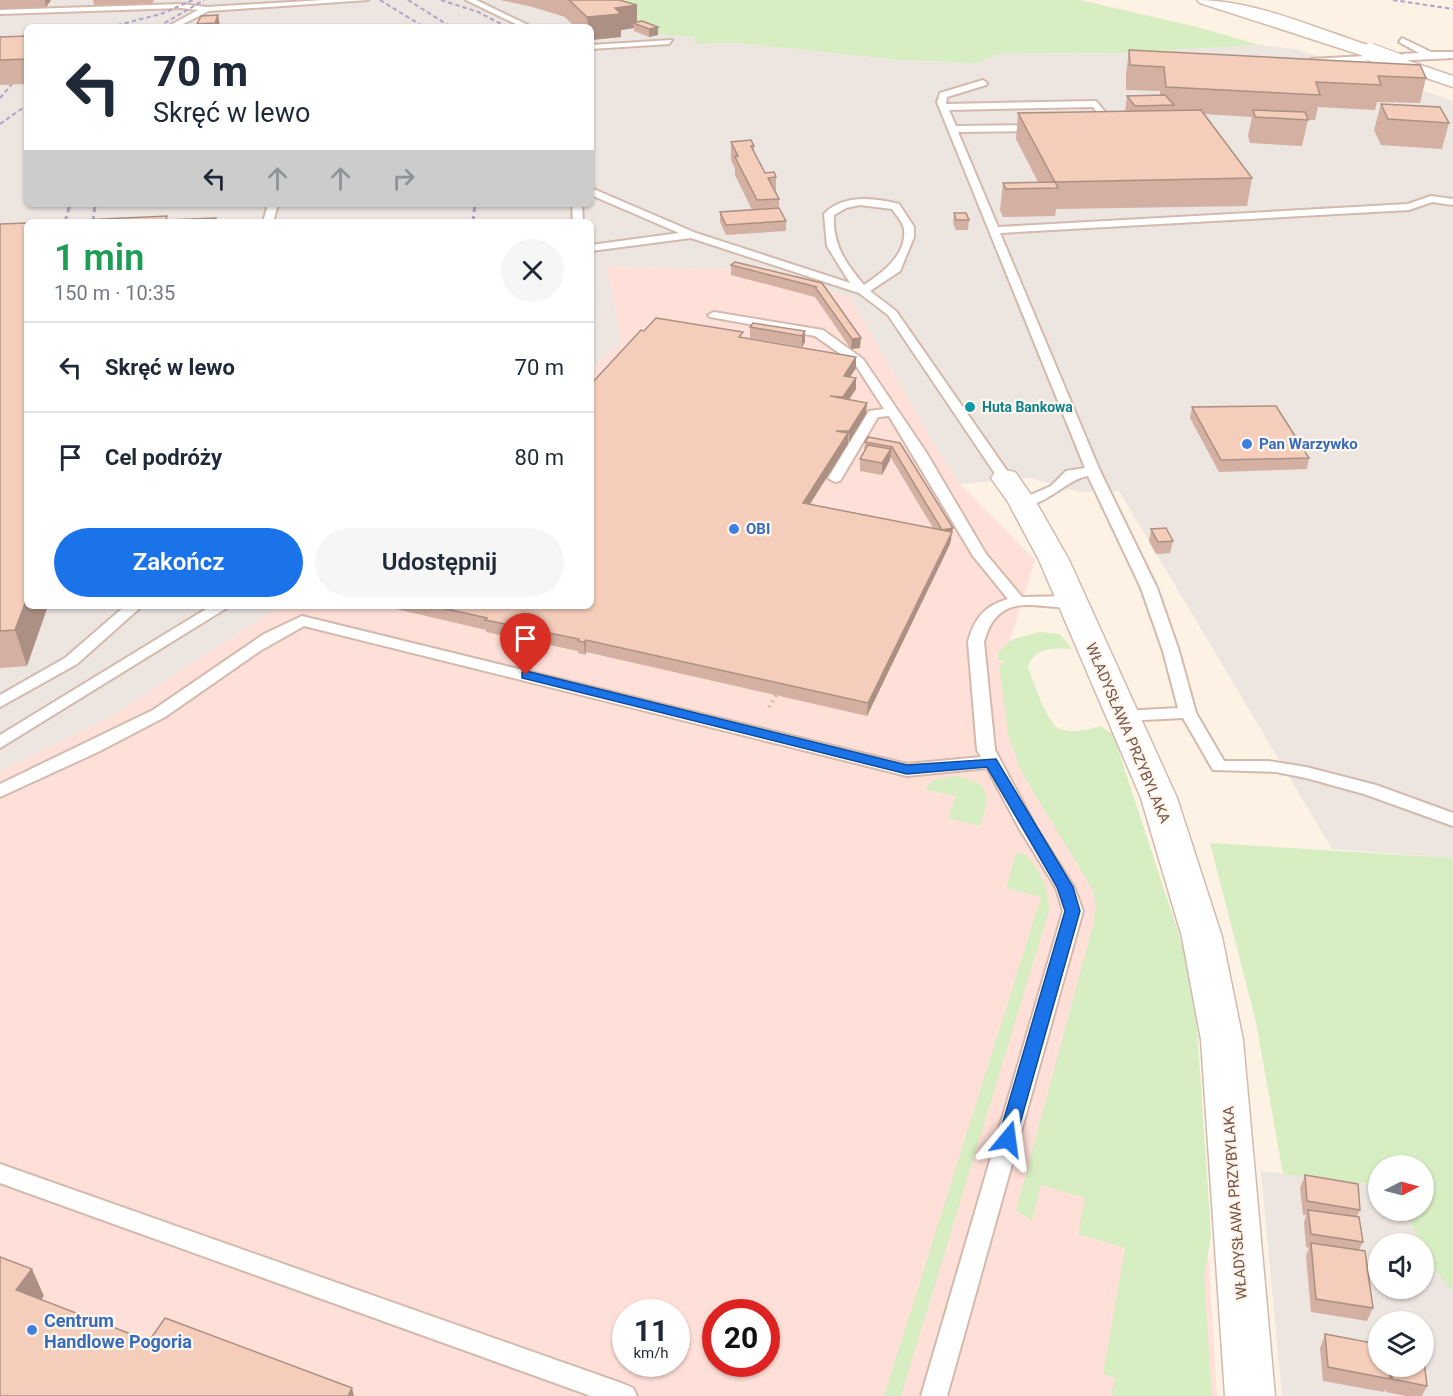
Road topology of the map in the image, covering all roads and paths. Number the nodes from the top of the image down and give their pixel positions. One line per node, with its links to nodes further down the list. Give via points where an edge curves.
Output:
1 (364, 0): 4 (lane)
2 (470, 0): 7 (lane)
3 (1205, 0): 14 (street, bridge)
4 (207, 9): 5 (lane, via 181,6); 6 (lane)
5 (0, 12)
6 (177, 24)
7 (522, 24)
8 (1402, 40): 12 (lane)
9 (669, 42): 10 (lane)
10 (594, 47)
11 (1453, 55): 12 (lane)
12 (1429, 56): 13 (lane)
13 (1311, 62)
14 (1453, 82)
15 (983, 83): 16 (lane, via 944,95)
16 (943, 107): 17 (lane, via 1096,104 1112,126); 19 (lane)
17 (1100, 126)
18 (1055, 127): 19 (lane)
19 (952, 129): 22 (lane)
20 (594, 192): 23 (lane)
21 (1453, 202): 22 (lane, via 1431,199 1408,207 1345,212)
22 (994, 230): 28 (lane)
23 (692, 235): 24 (lane); 25 (lane)
24 (594, 248)
25 (863, 291): 25 (lane, via 896,269 909,237 909,227 895,206 860,202 843,205 830,214 827,228 835,252); 30 (lane, via 892,313)
26 (714, 315): 27 (lane, via 819,333 859,362)
27 (893, 412): 29 (lane, via 874,414); 32 (lane, via 980,556)
28 (1093, 471): 30 (lane, via 1071,474 1056,489); 36 (lane, via 1149,588)
29 (835, 478)
30 (1014, 490): 31 (street, WŁADYSŁAWA PRZYBYLAKA, via 1054,560)
31 (1071, 601): 32 (lane); 37 (street, WŁADYSŁAWA PRZYBYLAKA)
32 (1018, 602): 39 (lane, via 990,611 977,629 984,741)
33 (131, 609): 35 (lane, via 71,661)
34 (217, 609): 38 (lane)
35 (0, 702)
36 (1188, 713): 37 (lane); 41 (lane, via 1219,766 1283,768 1338,779)
37 (1123, 716): 45 (street, WŁADYSŁAWA PRZYBYLAKA, via 1158,798 1202,937 1222,1040)
38 (0, 743)
39 (991, 762): 40 (lane, via 907,770 302,621 278,631 154,716); 44 (lane, via 1065,887 1072,911)
40 (0, 791)
41 (1453, 820)
42 (0, 1173): 43 (lane)
43 (624, 1396)
44 (933, 1396)
45 (1250, 1396)

